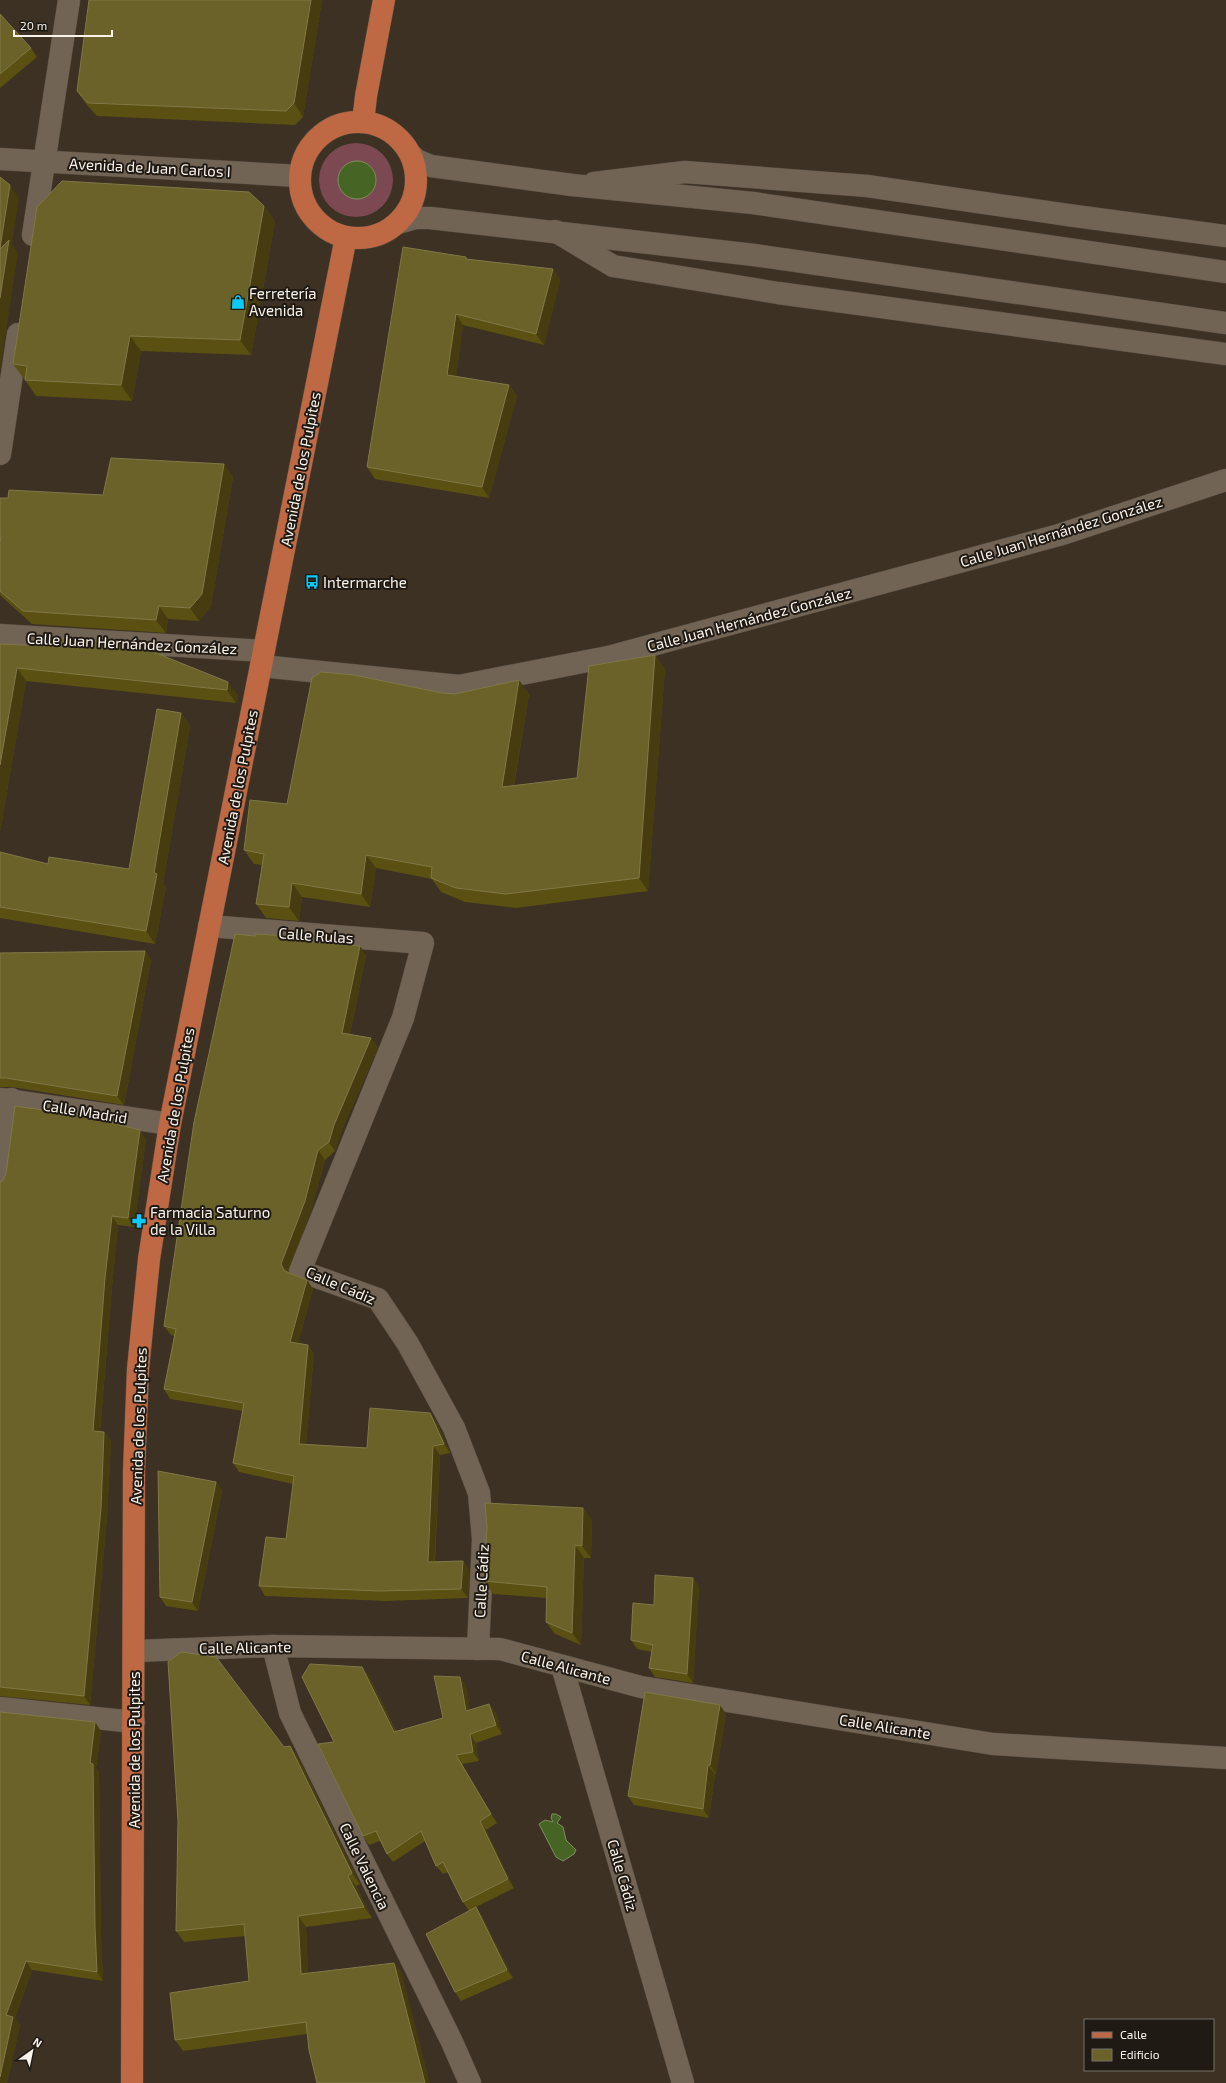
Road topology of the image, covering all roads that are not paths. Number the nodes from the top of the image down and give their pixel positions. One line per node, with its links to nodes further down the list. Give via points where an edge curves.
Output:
1 (69, 0): 6 (street)
2 (384, 0): 3 (main road)
3 (363, 122): 4 (main road, via 387,129 405,144); 7 (main road, via 335,125 323,133 310,145 302,160)
4 (411, 155): 8 (street, via 431,166); 9 (main road, via 415,168 414,197 406,214)
5 (0, 158): 6 (street, Avenida de Juan Carlos I)
6 (44, 162): 7 (street, Avenida de Juan Carlos I); 13 (street)
7 (299, 176): 12 (main road, via 301,195 309,211 320,225 332,233)
8 (572, 185): 11 (street, via 685,172 867,186); 14 (street, via 753,203)
9 (398, 223): 10 (street, via 416,218 430,218); 12 (main road, via 372,237)
10 (555, 232): 16 (street, via 754,255); 17 (street, via 613,266 778,293)
11 (1226, 236)
12 (346, 237): 21 (main road, Avenida de los Pulpites)
13 (30, 256)
14 (1226, 272)
15 (22, 312): 18 (street)
16 (1226, 322)
17 (1226, 354)
18 (0, 454)
19 (1226, 480): 21 (street, Calle Juan Hernández González, via 1059,535 608,657 459,686)
20 (0, 635): 21 (street, Calle Juan Hernández González)
21 (262, 658): 22 (main road, Avenida de los Pulpites)
22 (209, 926): 23 (street, Calle Rulas); 25 (main road, Avenida de los Pulpites)
23 (423, 943): 28 (street, Calle Cádiz, via 403,1018 300,1271 378,1299 408,1344 454,1428 479,1493 483,1540)
24 (5, 1099): 25 (street, Calle Madrid); 26 (street)
25 (170, 1124): 29 (main road, Avenida de los Pulpites, via 149,1259 138,1369 134,1471)
26 (0, 1181)
27 (273, 1646): 28 (street, Calle Alicante); 29 (street, Calle Alicante); 35 (street, Calle Valencia, via 290,1713)
28 (478, 1649): 30 (street, Calle Alicante, via 500,1649)
29 (135, 1651): 32 (main road, Avenida de los Pulpites)
30 (562, 1666): 33 (street, Calle Alicante, via 641,1687 993,1744); 36 (street, Calle Cádiz)
31 (0, 1708): 32 (street)
32 (134, 1722): 34 (main road, Avenida de los Pulpites)
33 (1226, 1758)
34 (132, 2083)
35 (470, 2083)
36 (683, 2083)

